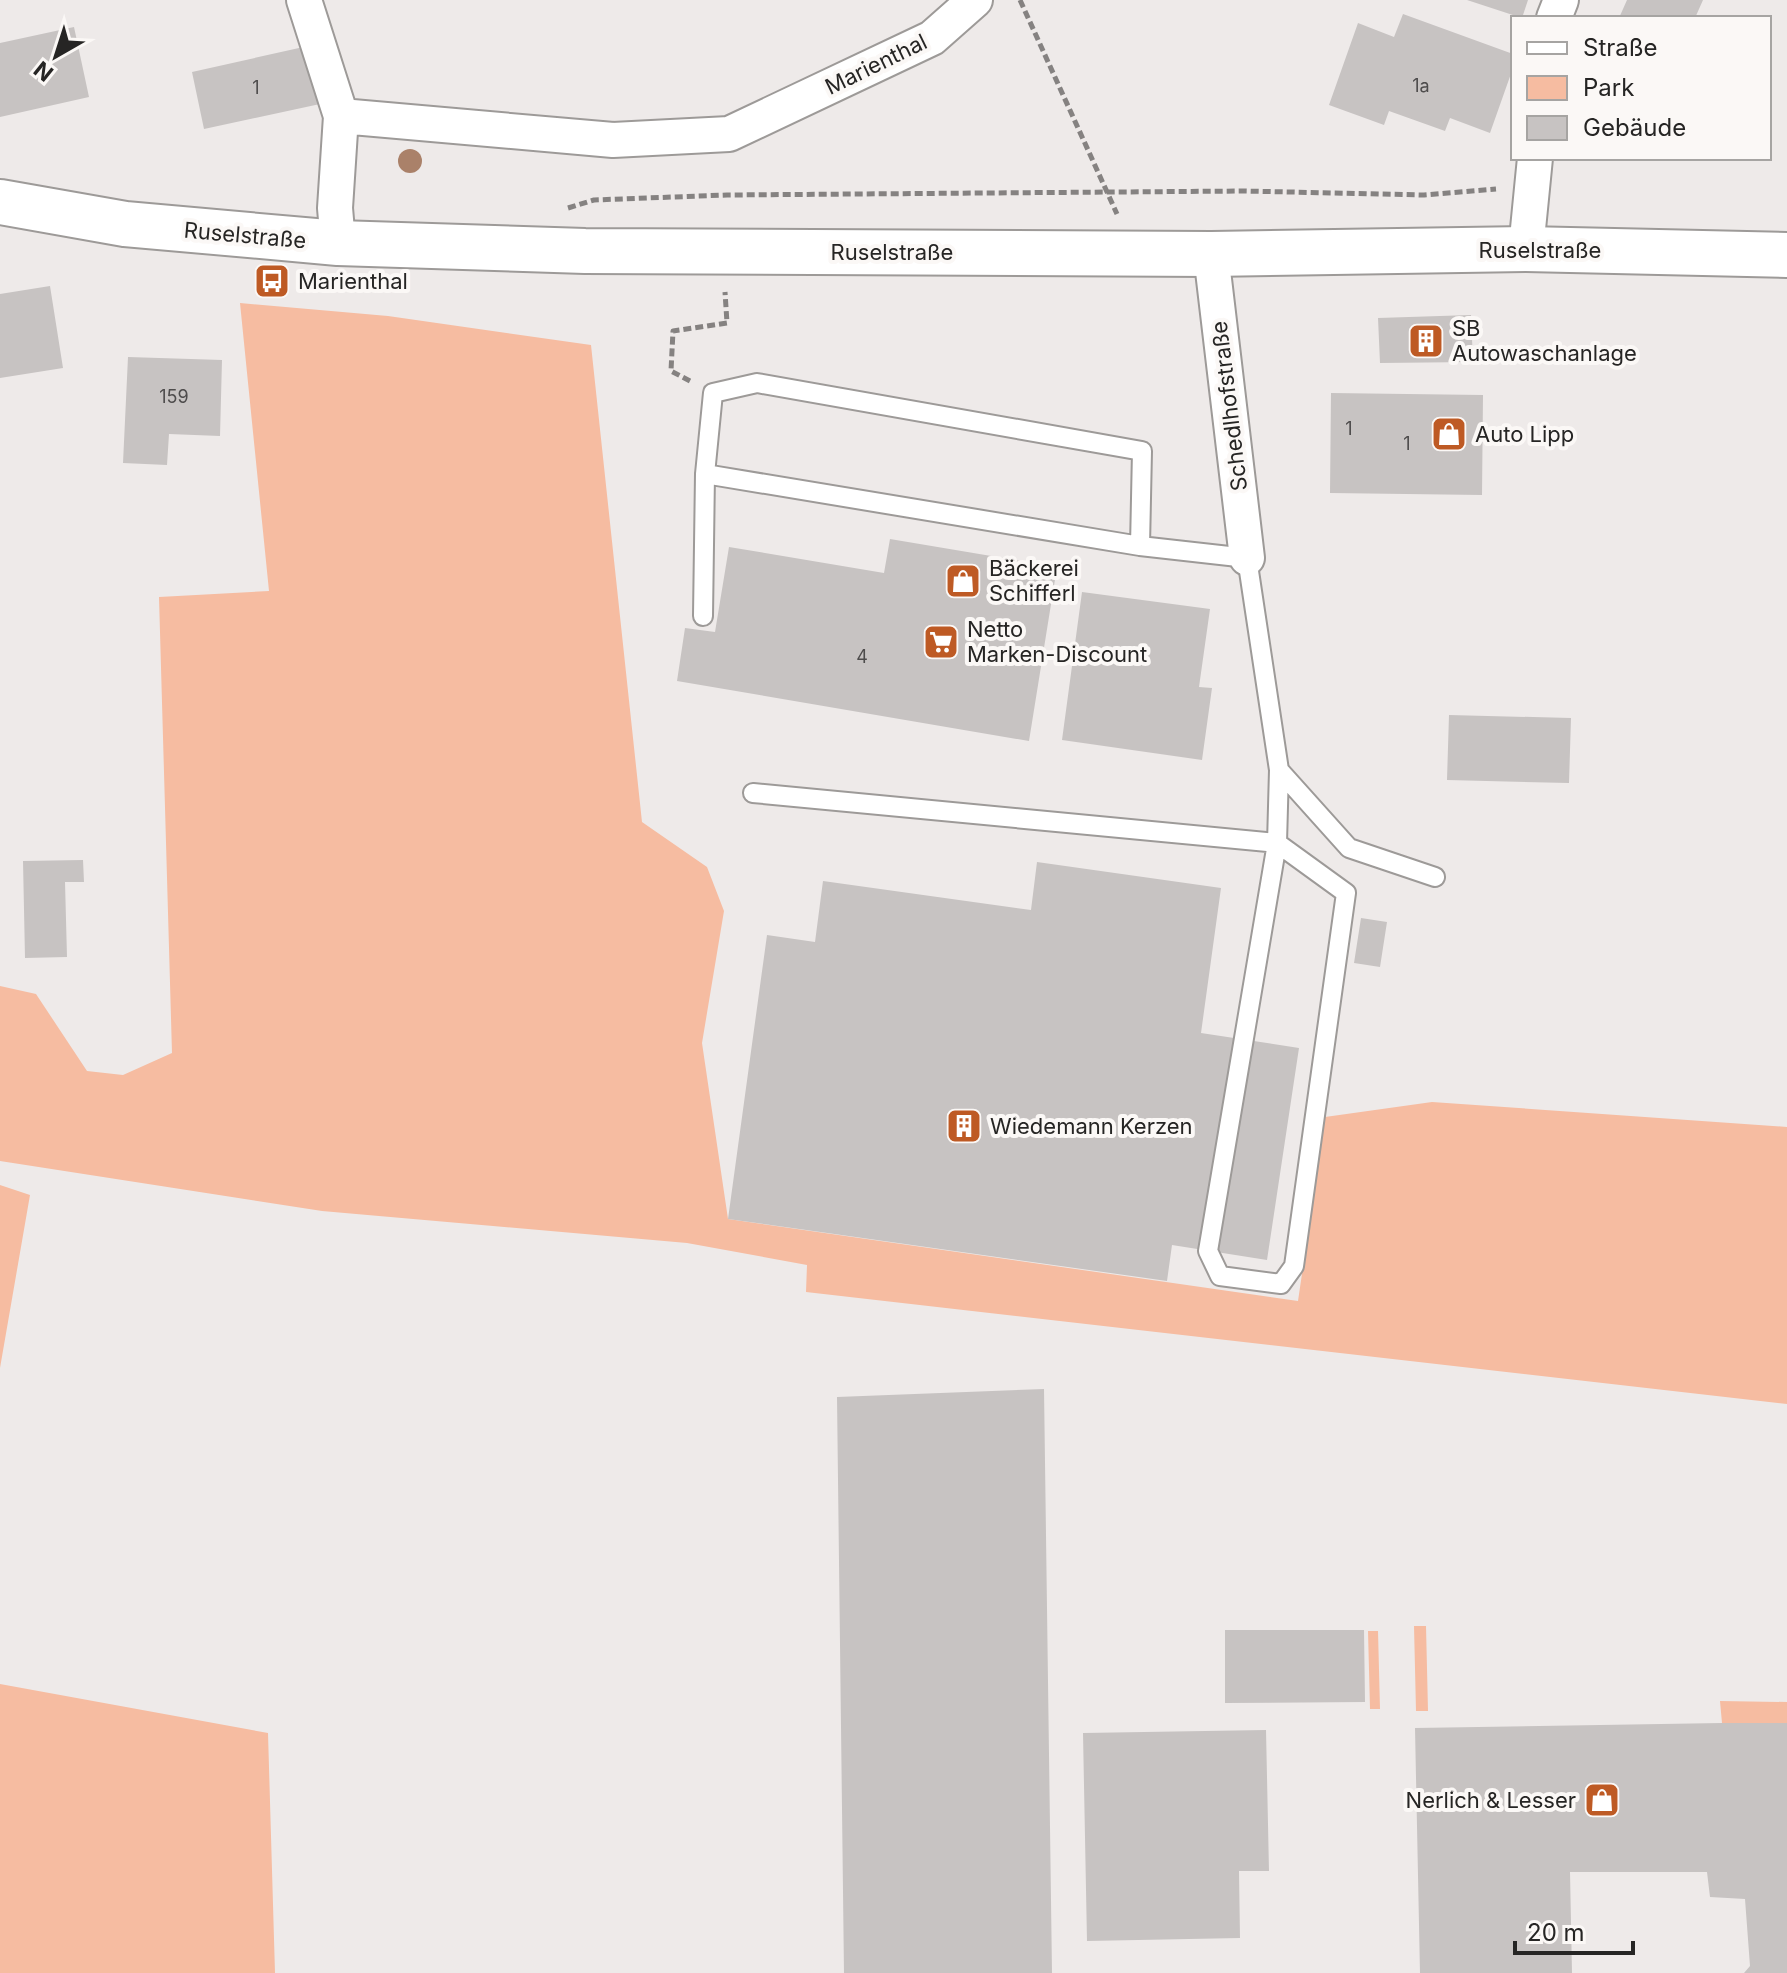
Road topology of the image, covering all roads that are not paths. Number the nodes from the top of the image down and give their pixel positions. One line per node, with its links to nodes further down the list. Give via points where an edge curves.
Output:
1 (304, 0): 3 (street)
2 (971, 2): 3 (street, Marienthal, via 932,38 729,134 613,140)
3 (341, 116): 6 (street)
4 (1534, 172): 7 (street)
5 (0, 202): 6 (main road, Ruselstraße, via 125,224)
6 (338, 243): 8 (main road, Ruselstraße, via 585,251)
7 (1526, 249): 8 (main road, Ruselstraße); 9 (main road, Ruselstraße)
8 (1211, 254): 12 (street, Schedlhofstraße)
9 (1787, 255)
10 (705, 474): 11 (lane); 11 (lane, via 713,393 757,383 1142,451); 13 (lane)
11 (1140, 546): 12 (lane)
12 (1247, 558): 14 (lane)
13 (703, 616)
14 (1279, 770): 16 (lane); 17 (lane, via 1349,848)
15 (753, 793): 16 (lane)
16 (1277, 843): 16 (lane, via 1208,1251 1220,1276 1281,1284 1294,1266 1346,893)
17 (1435, 877)

